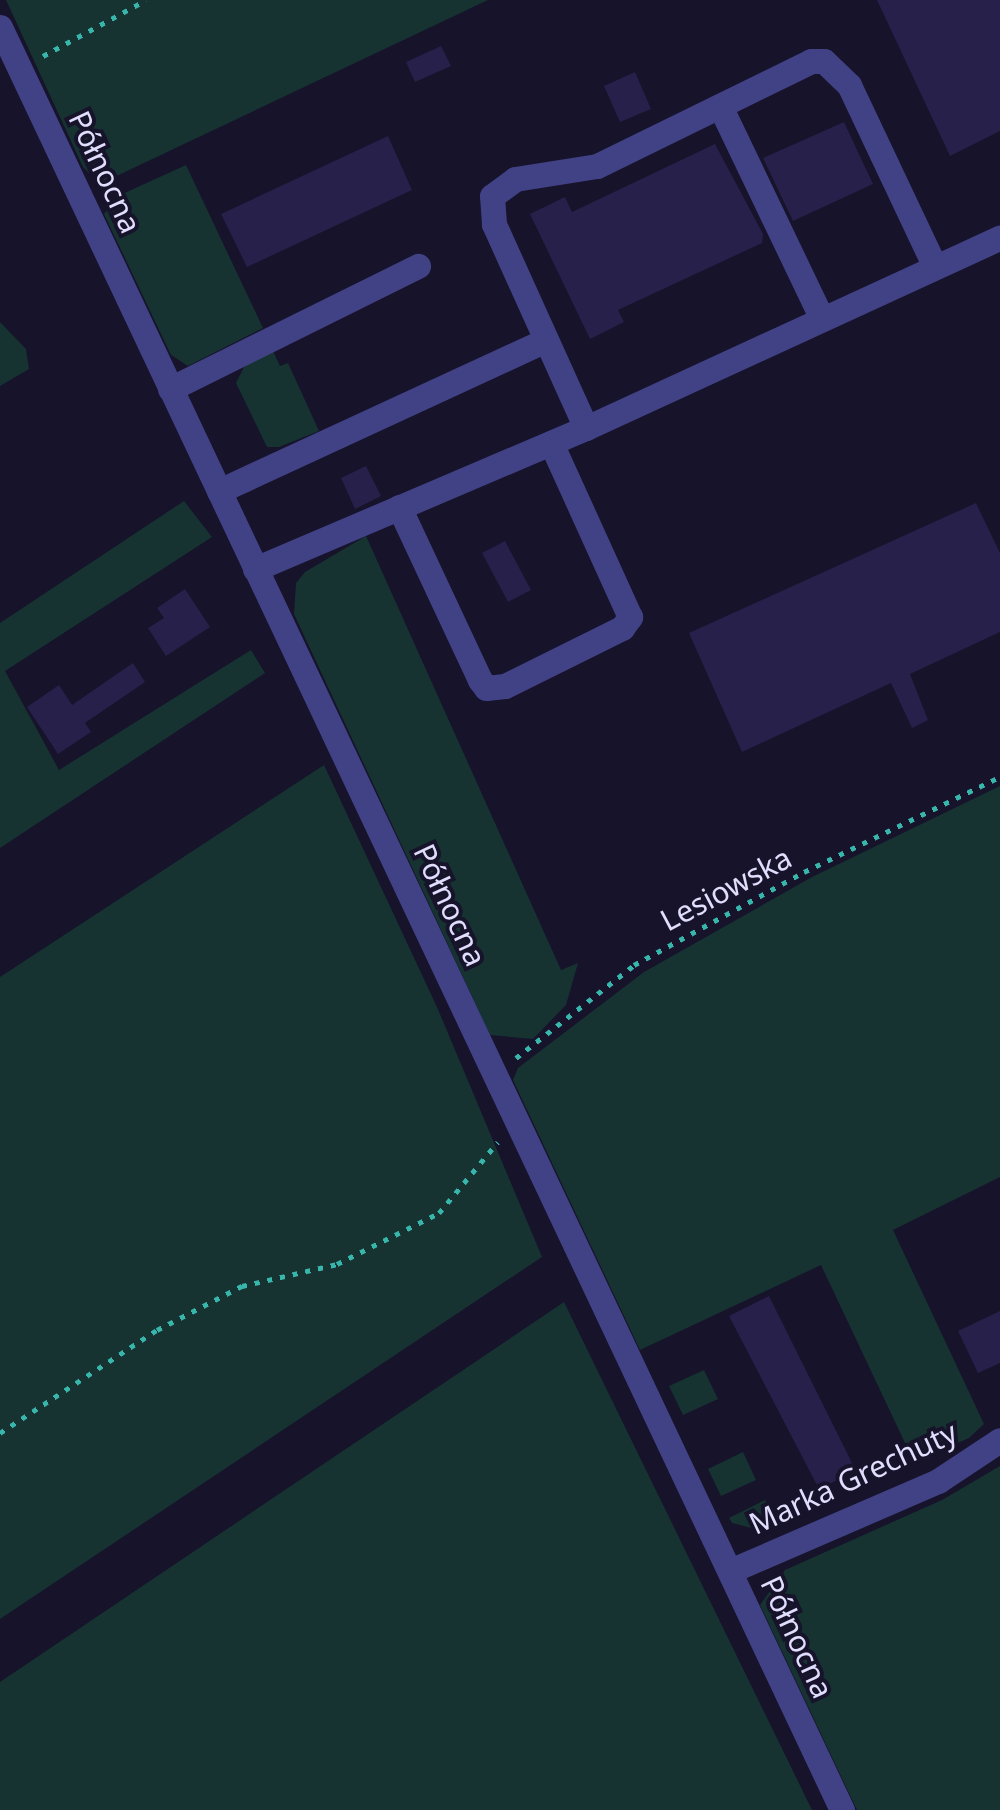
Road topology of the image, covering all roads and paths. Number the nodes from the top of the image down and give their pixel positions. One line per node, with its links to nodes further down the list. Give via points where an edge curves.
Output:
1 (146, 0): 3 (path, via 50,55)
2 (0, 27): 3 (street, Północna)
3 (16, 58): 10 (street, Północna)
4 (720, 106): 7 (street, via 824,61 849,85); 8 (street); 9 (street, via 597,166 535,173 492,196 494,224)
5 (1000, 238): 7 (street)
6 (418, 266): 10 (street)
7 (935, 267): 8 (street)
8 (822, 320): 11 (street)
9 (546, 340): 11 (street); 13 (street)
10 (170, 388): 13 (street, Północna)
11 (586, 428): 12 (street)
12 (551, 443): 14 (street); 14 (street, via 630,618 506,686 486,688 480,680)
13 (219, 491): 15 (street, Północna)
14 (400, 507): 15 (street)
15 (255, 569): 17 (street, Północna)
16 (1000, 777): 17 (path, Lesiowska, via 650,956 528,1052)
17 (492, 1072): 18 (street, Północna)
18 (516, 1120): 19 (path, via 439,1213 338,1264 242,1286 157,1330); 21 (street, Północna)
19 (0, 1433)
20 (1000, 1440): 21 (street, Marka Grechuty, via 938,1482)
21 (730, 1571): 22 (street, Północna)
22 (842, 1810)

